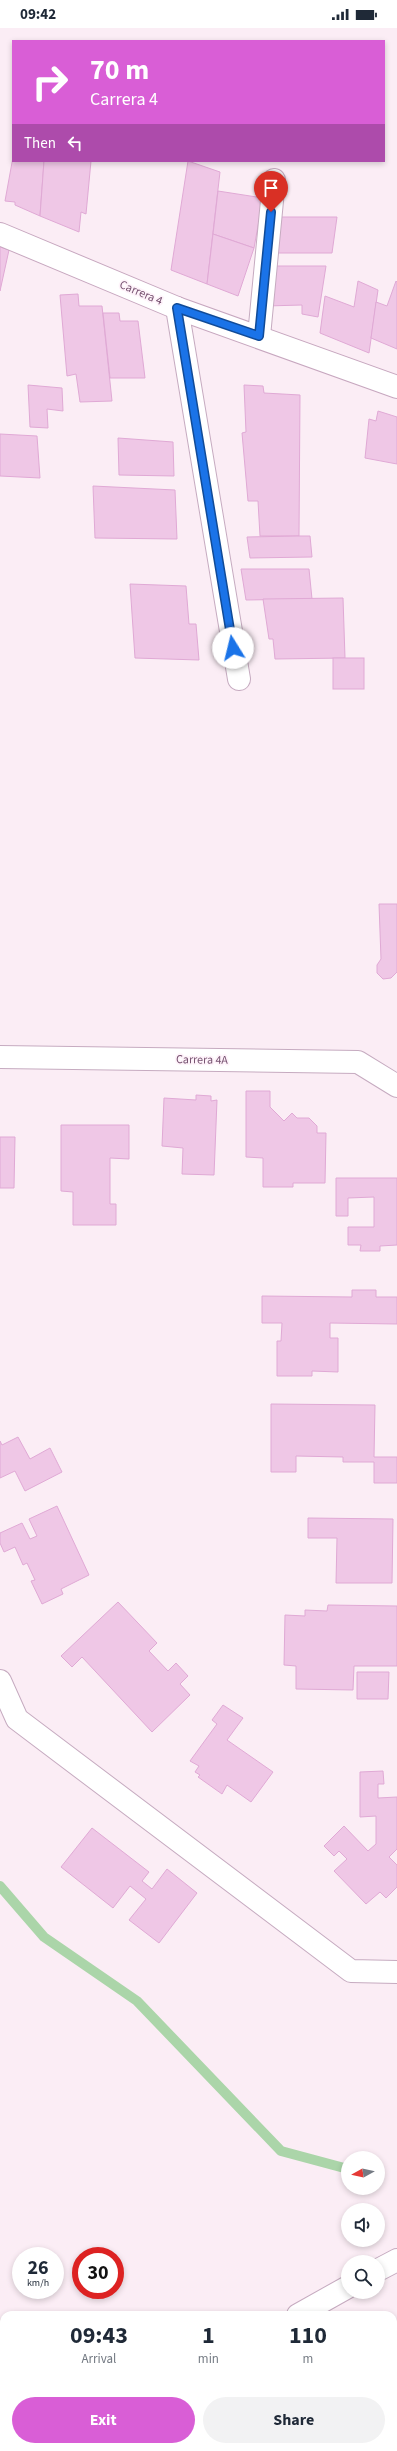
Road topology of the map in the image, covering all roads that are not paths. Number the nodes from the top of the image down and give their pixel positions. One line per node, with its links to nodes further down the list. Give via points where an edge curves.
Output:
1 (274, 180): 4 (street)
2 (0, 234): 3 (street, Carrera 4)
3 (177, 308): 4 (street, Carrera 4); 6 (street)
4 (259, 336): 5 (street, Carrera 4)
5 (397, 387)
6 (239, 678)
7 (0, 1057): 8 (street, Carrera 4A, via 358,1062)
8 (397, 1086)
9 (0, 1681): 10 (street, via 17,1719 351,1971)
10 (397, 1972)
11 (397, 2260): 12 (street)
12 (385, 2266)
13 (341, 2291): 14 (street)
14 (305, 2311)

